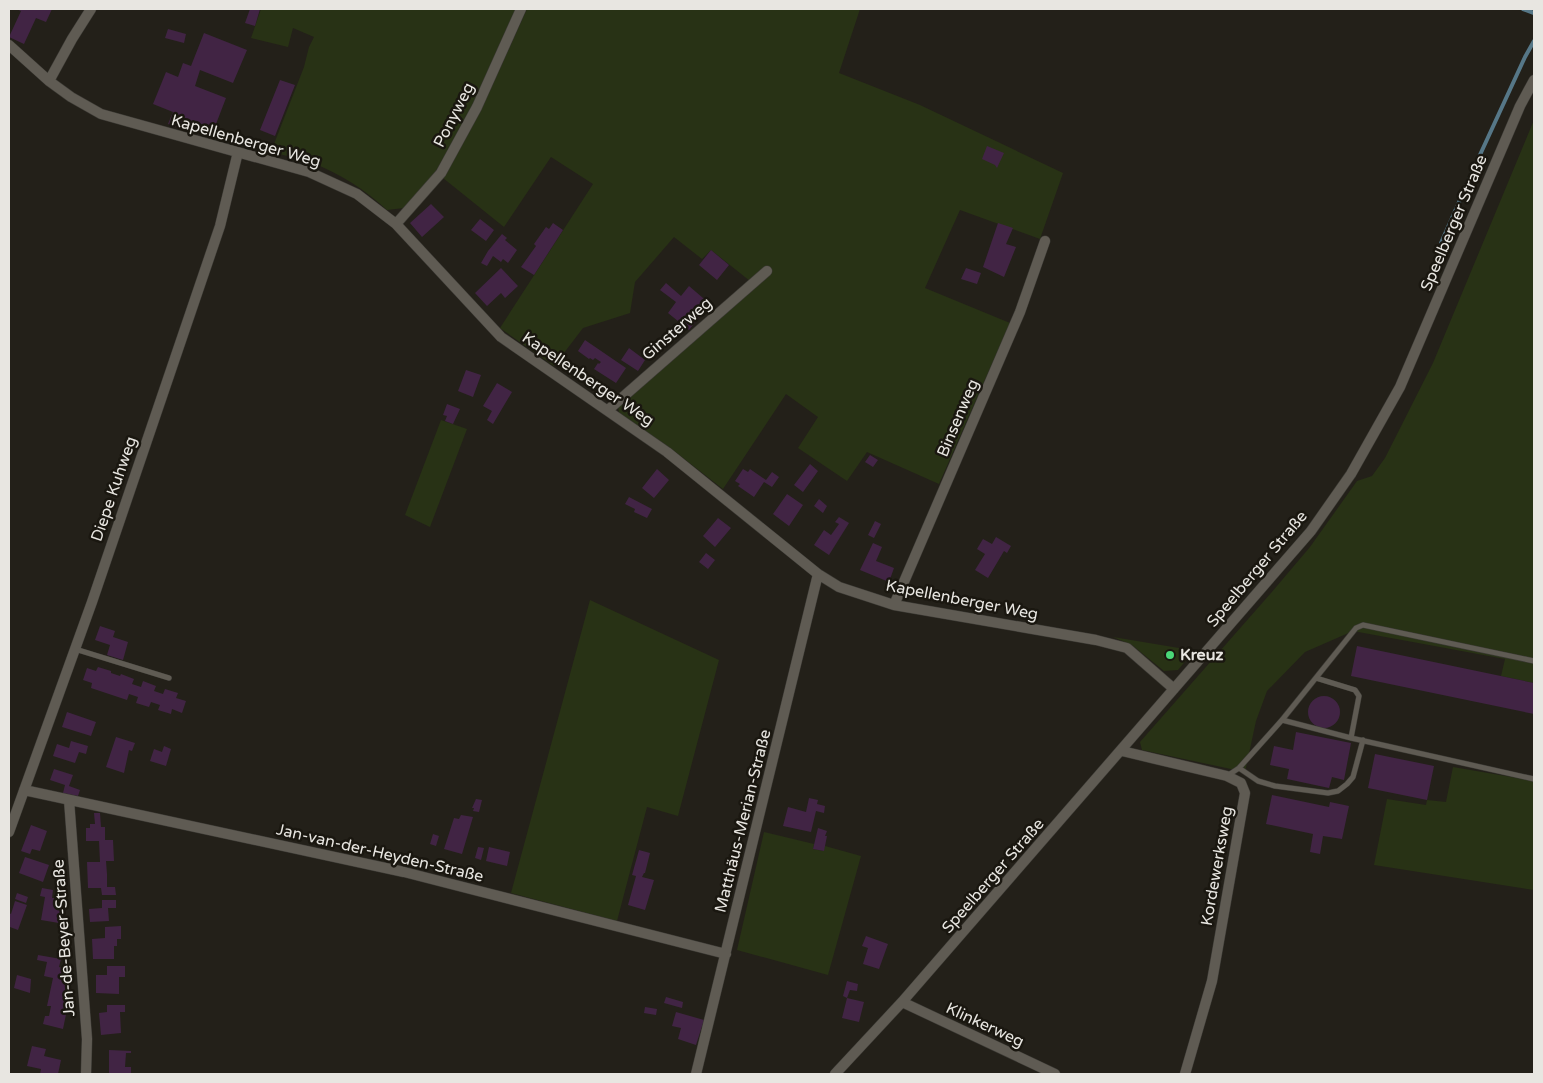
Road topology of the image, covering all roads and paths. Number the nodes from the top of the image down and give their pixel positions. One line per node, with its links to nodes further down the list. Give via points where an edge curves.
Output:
1 (92, 9): 5 (street)
2 (521, 9): 7 (street, Ponyweg, via 477,107 441,173)
3 (9, 45): 5 (street, Kapellenberger Weg)
4 (1534, 80): 17 (street, Speelberger Straße, via 1400,387 1351,474 1311,531)
5 (49, 81): 6 (street, Kapellenberger Weg, via 100,114)
6 (238, 152): 7 (street, Kapellenberger Weg, via 309,172 349,190); 13 (street, Diepe Kuhweg, via 220,226)
7 (396, 224): 10 (street, Kapellenberger Weg, via 500,337)
8 (1045, 241): 12 (street, Binsenweg, via 1020,312)
9 (767, 271): 10 (street, Ginsterweg)
10 (608, 410): 11 (street, Kapellenberger Weg, via 667,452)
11 (818, 574): 12 (street, Kapellenberger Weg, via 838,587); 28 (street, Matthäus-Merian-Straße)
12 (894, 605): 17 (street, Kapellenberger Weg, via 1127,648)
13 (75, 649): 15 (lane); 25 (street, Diepe Kuhweg)
14 (1534, 661): 16 (lane, via 1362,625 1356,628)
15 (169, 678)
16 (1316, 678): 18 (lane); 19 (lane, via 1356,690 1359,696)
17 (1174, 689): 21 (street, Speelberger Straße)
18 (1282, 720): 19 (lane); 22 (lane)
19 (1351, 738): 20 (lane)
20 (1363, 740): 22 (lane, via 1353,777 1338,791 1328,793 1275,786 1258,781); 24 (lane)
21 (1122, 751): 23 (street, Kordewerksweg); 29 (street, Speelberger Straße)
22 (1239, 768): 23 (lane)
23 (1227, 776): 34 (street, Kordewerksweg, via 1241,783 1246,793 1212,981)
24 (1534, 779)
25 (24, 790): 26 (street, Jan-van-der-Heyden-Straße); 27 (street, Diepe Kuhweg)
26 (70, 800): 28 (street, Jan-van-der-Heyden-Straße, via 404,872); 30 (street, Jan-de-Beyer-Straße, via 87,1039)
27 (9, 832)
28 (726, 954): 31 (street, Matthäus-Merian-Straße)
29 (902, 1002): 32 (street, Speelberger Straße); 33 (street, Klinkerweg)
30 (86, 1074)
31 (696, 1074)
32 (836, 1074)
33 (1055, 1074)
34 (1185, 1074)

